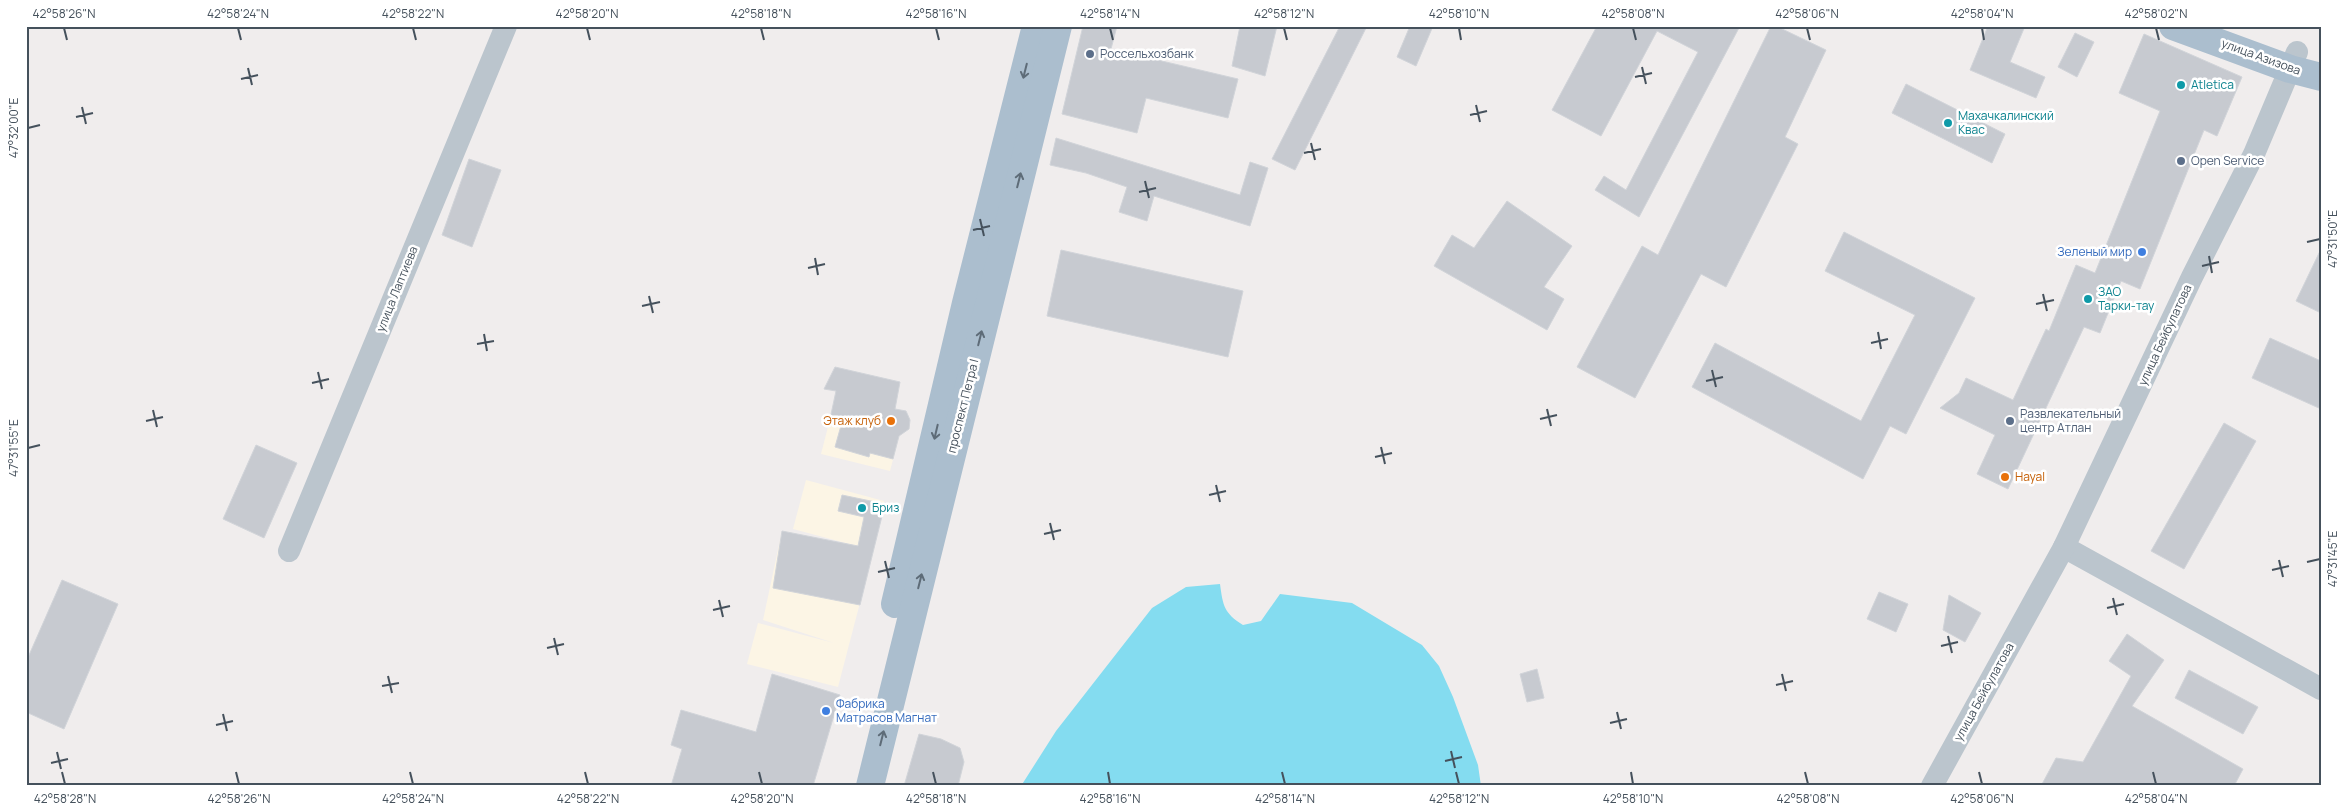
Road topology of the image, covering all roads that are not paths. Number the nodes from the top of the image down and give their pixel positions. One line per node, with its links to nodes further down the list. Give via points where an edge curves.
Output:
1 (506, 26): 9 (street, улица Лаптиева)
2 (1036, 26): 11 (main road, проспект Петра I, one-way to 11, via 966,302)
3 (1058, 26): 12 (main road, проспект Петра I, one-way to 3)
4 (2173, 26): 6 (main road, улица Азизова)
5 (2224, 26): 6 (main road, улица Азизова)
6 (2302, 60): 7 (main road, улица Азизова); 8 (street, улица Бейбулатова, via 2192,277)
7 (2321, 77)
8 (2064, 547): 10 (street); 13 (street, улица Бейбулатова)
9 (289, 551)
10 (2321, 689)
11 (851, 786)
12 (870, 786)
13 (1932, 786)

